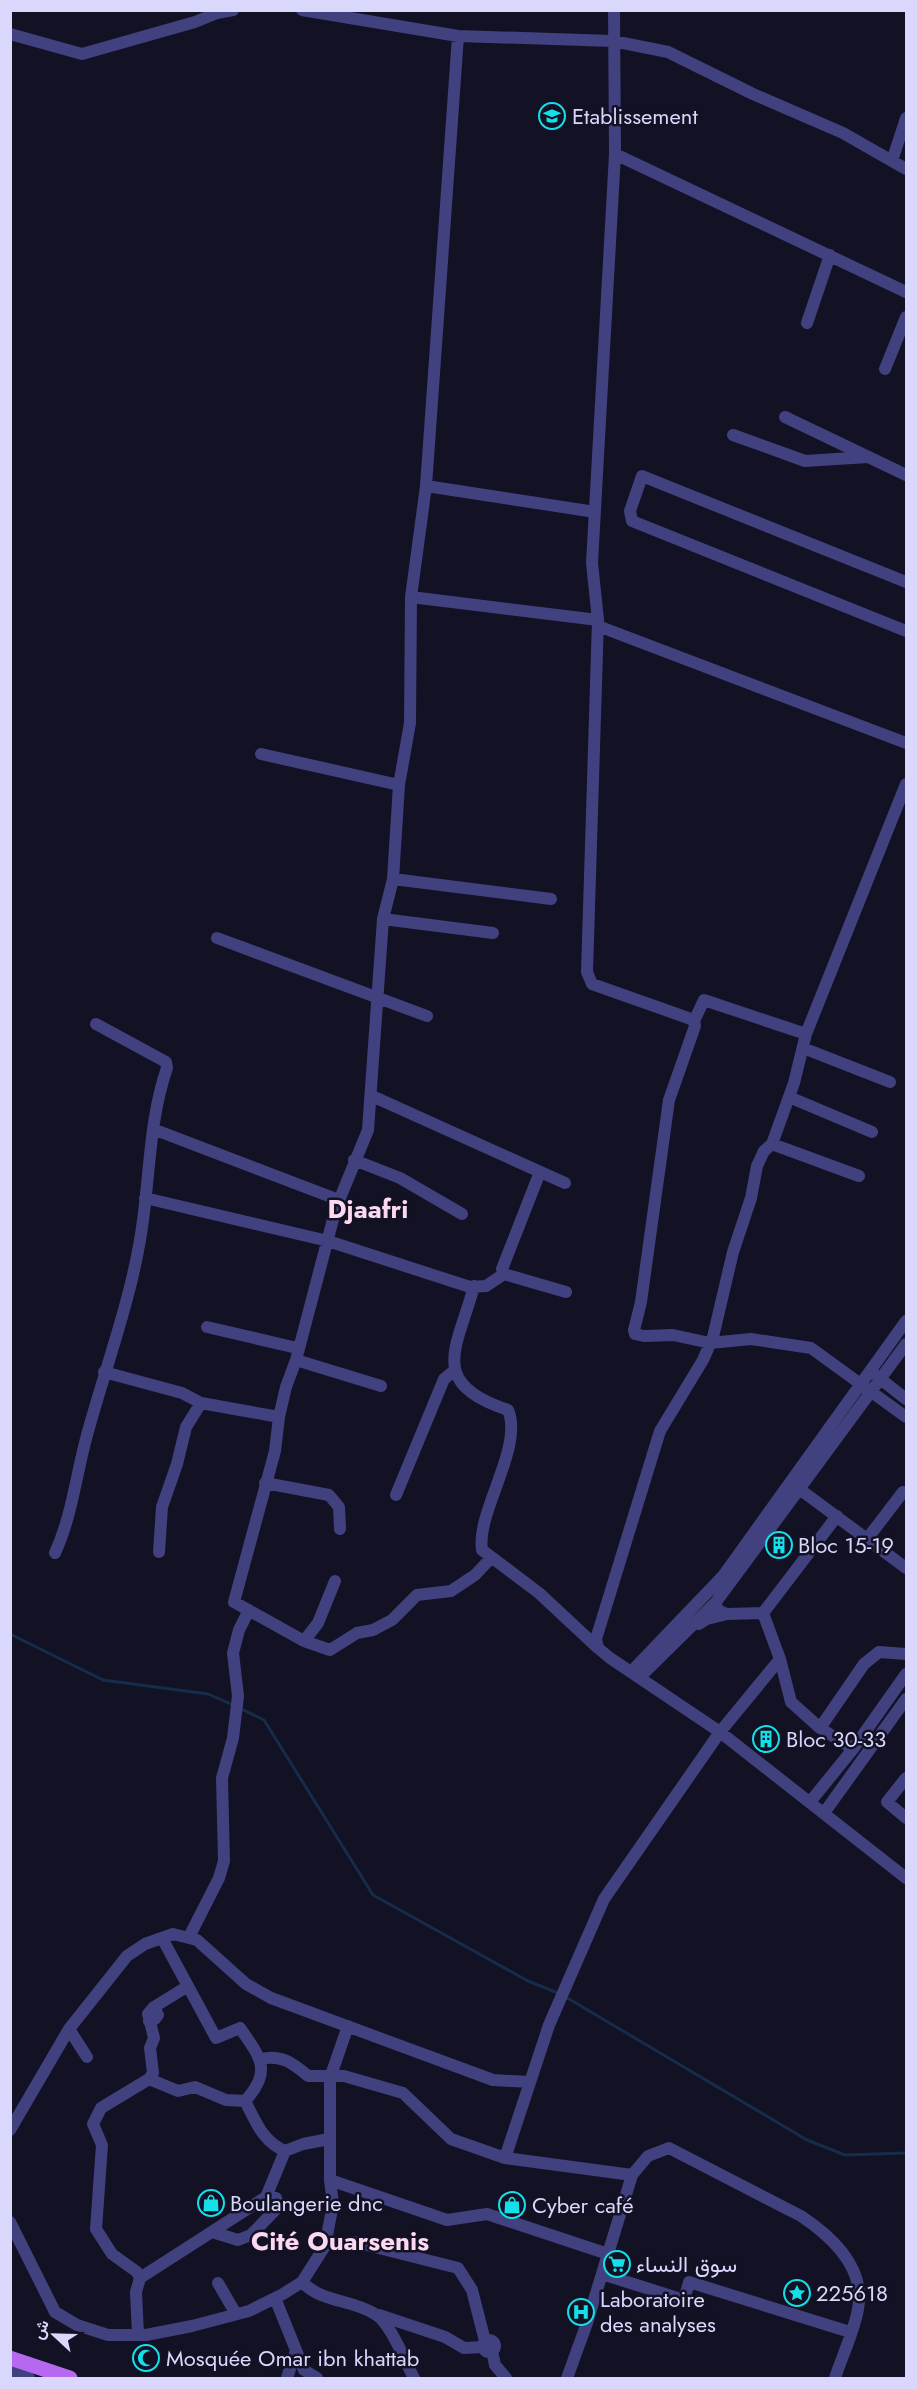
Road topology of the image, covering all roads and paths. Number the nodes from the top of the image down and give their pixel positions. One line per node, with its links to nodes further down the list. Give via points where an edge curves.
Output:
1 (232, 10): 4 (street, via 82,54)
2 (302, 10): 5 (street)
3 (614, 10): 6 (street)
4 (10, 34)
5 (458, 36): 6 (street); 20 (street)
6 (613, 41): 8 (street); 9 (street, via 668,52 843,133)
7 (906, 118): 9 (street)
8 (615, 154): 11 (street); 21 (street)
9 (892, 161): 10 (street)
10 (906, 169)
11 (830, 255): 12 (street); 14 (street)
12 (906, 292)
13 (906, 317): 15 (street)
14 (807, 323)
15 (885, 369)
16 (785, 417): 18 (street)
17 (734, 435): 18 (street, via 810,462)
18 (868, 457): 19 (street)
19 (906, 475)
20 (426, 486): 21 (street); 23 (street)
21 (595, 513): 24 (street, via 592,563)
22 (906, 582): 25 (street, via 642,476 630,511 632,521)
23 (411, 597): 24 (street); 29 (street, via 410,723)
24 (598, 623): 26 (street); 37 (street, via 588,981)
25 (906, 631)
26 (906, 743)
27 (261, 754): 29 (street)
28 (906, 784): 39 (street)
29 (399, 785): 30 (street)
30 (393, 879): 31 (street); 32 (street)
31 (551, 899)
32 (383, 919): 33 (street); 35 (street)
33 (493, 933)
34 (217, 938): 35 (street)
35 (378, 999): 36 (street); 42 (street)
36 (427, 1016)
37 (694, 1021): 39 (street, via 704,1000); 60 (street, via 669,1100 634,1330 644,1336 673,1335)
38 (96, 1024): 44 (street, via 166,1062 168,1068)
39 (806, 1034): 40 (street)
40 (803, 1048): 41 (street); 43 (street)
41 (890, 1082)
42 (372, 1096): 47 (street, via 368,1130); 48 (street)
43 (789, 1097): 45 (street); 46 (street)
44 (153, 1129): 51 (street); 52 (street)
45 (872, 1131)
46 (772, 1144): 49 (street); 60 (street, via 757,1166)
47 (354, 1160): 52 (street); 53 (street, via 400,1178)
48 (540, 1172): 50 (street); 55 (street, via 502,1269)
49 (859, 1176)
50 (565, 1183)
51 (145, 1198): 54 (street); 66 (street, via 125,1305)
52 (339, 1200): 54 (street)
53 (462, 1214)
54 (328, 1241): 56 (street); 62 (street)
55 (504, 1274): 56 (street, via 486,1286); 57 (street)
56 (474, 1286): 64 (street, via 455,1340)
57 (566, 1292)
58 (906, 1321): 65 (street)
59 (207, 1327): 62 (street)
60 (710, 1343): 68 (street, via 751,1339 811,1348); 93 (street, via 660,1431 596,1640)
61 (906, 1344): 63 (street)
62 (297, 1354): 69 (street); 73 (street)
63 (902, 1354): 67 (street)
64 (454, 1371): 78 (street, via 444,1379); 84 (street, via 457,1379 482,1401 508,1410 511,1417 507,1451 481,1546)
65 (869, 1371): 67 (street); 68 (street)
66 (104, 1372): 72 (street, via 182,1393); 83 (street, via 70,1511)
67 (880, 1379): 70 (street); 71 (street)
68 (861, 1383): 70 (street); 96 (street, via 723,1576)
69 (381, 1386)
70 (871, 1391): 74 (street); 76 (street)
71 (906, 1399)
72 (201, 1403): 73 (street); 82 (street, via 186,1427 162,1507)
73 (279, 1417): 75 (street)
74 (906, 1417)
75 (265, 1483): 80 (street, via 329,1495 339,1507); 88 (street, via 234,1602)
76 (798, 1488): 79 (street); 87 (street)
77 (903, 1492): 81 (street)
78 (396, 1495)
79 (837, 1515): 81 (street); 89 (street)
80 (340, 1528)
81 (867, 1539): 85 (street)
82 (159, 1552)
83 (55, 1553)
84 (491, 1558): 92 (street, via 451,1591 417,1595 381,1627 357,1633 330,1650); 93 (street, via 539,1593)
85 (906, 1568)
86 (335, 1581): 92 (street, via 318,1623)
87 (716, 1602): 90 (street, via 717,1610); 91 (street)
88 (249, 1610): 92 (street); 107 (street, via 233,1653 238,1696 222,1778 224,1861)
89 (763, 1613): 90 (street); 95 (street)
90 (727, 1614): 91 (street, via 707,1619)
91 (682, 1636): 96 (street)
92 (304, 1641)
93 (598, 1648): 96 (street)
94 (906, 1654): 99 (street, via 879,1652 864,1664)
95 (780, 1659): 99 (street, via 791,1702); 100 (street)
96 (636, 1674): 100 (street)
97 (906, 1674): 101 (street)
98 (906, 1699): 104 (street)
99 (820, 1728): 101 (street)
100 (720, 1732): 103 (street); 116 (street, via 611,1887 549,2025)
101 (853, 1749): 103 (street)
102 (906, 1778): 105 (street, via 887,1802)
103 (810, 1802): 104 (street)
104 (824, 1813): 106 (street)
105 (906, 1818)
106 (906, 1878)
107 (189, 1937): 108 (street, via 173,1934); 110 (street, via 208,1948 254,1990)
108 (162, 1938): 109 (street); 111 (street, via 127,1956)
109 (188, 1986): 113 (street, via 216,2038 240,2028); 115 (street, via 148,2014 154,2038 150,2048 153,2073)
110 (348, 2026): 114 (street); 116 (street, via 498,2081)
111 (69, 2029): 112 (street); 118 (street)
112 (87, 2057)
113 (261, 2059): 114 (street, via 273,2056 292,2062 308,2076); 117 (street, via 261,2078)
114 (330, 2078): 119 (street); 121 (street, via 344,2076 403,2093 451,2139)
115 (149, 2079): 117 (street, via 178,2091 195,2087 226,2100); 130 (street, via 101,2108 93,2124 102,2145 96,2229 112,2254)
116 (530, 2082): 121 (street)
117 (245, 2101): 120 (street, via 266,2140)
118 (10, 2130)
119 (329, 2139): 120 (street); 123 (street)
120 (285, 2151): 124 (street)
121 (505, 2158): 122 (street)
122 (632, 2175): 128 (street); 136 (street, via 648,2156 669,2148 817,2227 836,2244 855,2276 858,2308)
123 (330, 2180): 128 (street, via 447,2220 487,2214); 131 (street, via 333,2204 325,2246)
124 (266, 2197): 126 (street); 126 (street, via 276,2198 279,2206 251,2235 237,2240)
125 (10, 2222): 137 (street, via 55,2312 77,2325 108,2335)
126 (212, 2232): 130 (street)
127 (355, 2242): 138 (street, via 458,2268 472,2290)
128 (608, 2254): 129 (street)
129 (602, 2274): 136 (street, via 684,2300 689,2282); 147 (street)
130 (140, 2278): 137 (street, via 136,2292)
131 (302, 2282): 133 (street); 134 (street, via 322,2296)
132 (218, 2283): 135 (street)
133 (275, 2298): 135 (street); 139 (street)
134 (375, 2313): 138 (street, via 445,2337 464,2348); 145 (street, via 385,2323)
135 (236, 2314): 137 (street)
136 (850, 2332): 148 (street)
137 (138, 2335)
138 (486, 2346): 146 (street)
139 (296, 2351): 143 (street); 144 (street, via 304,2370)
140 (14, 2368): 141 (street); 142 (main road)
141 (29, 2379)
142 (70, 2379)
143 (287, 2379)
144 (317, 2379)
145 (414, 2379)
146 (506, 2379)
147 (567, 2379)
148 (835, 2379)

